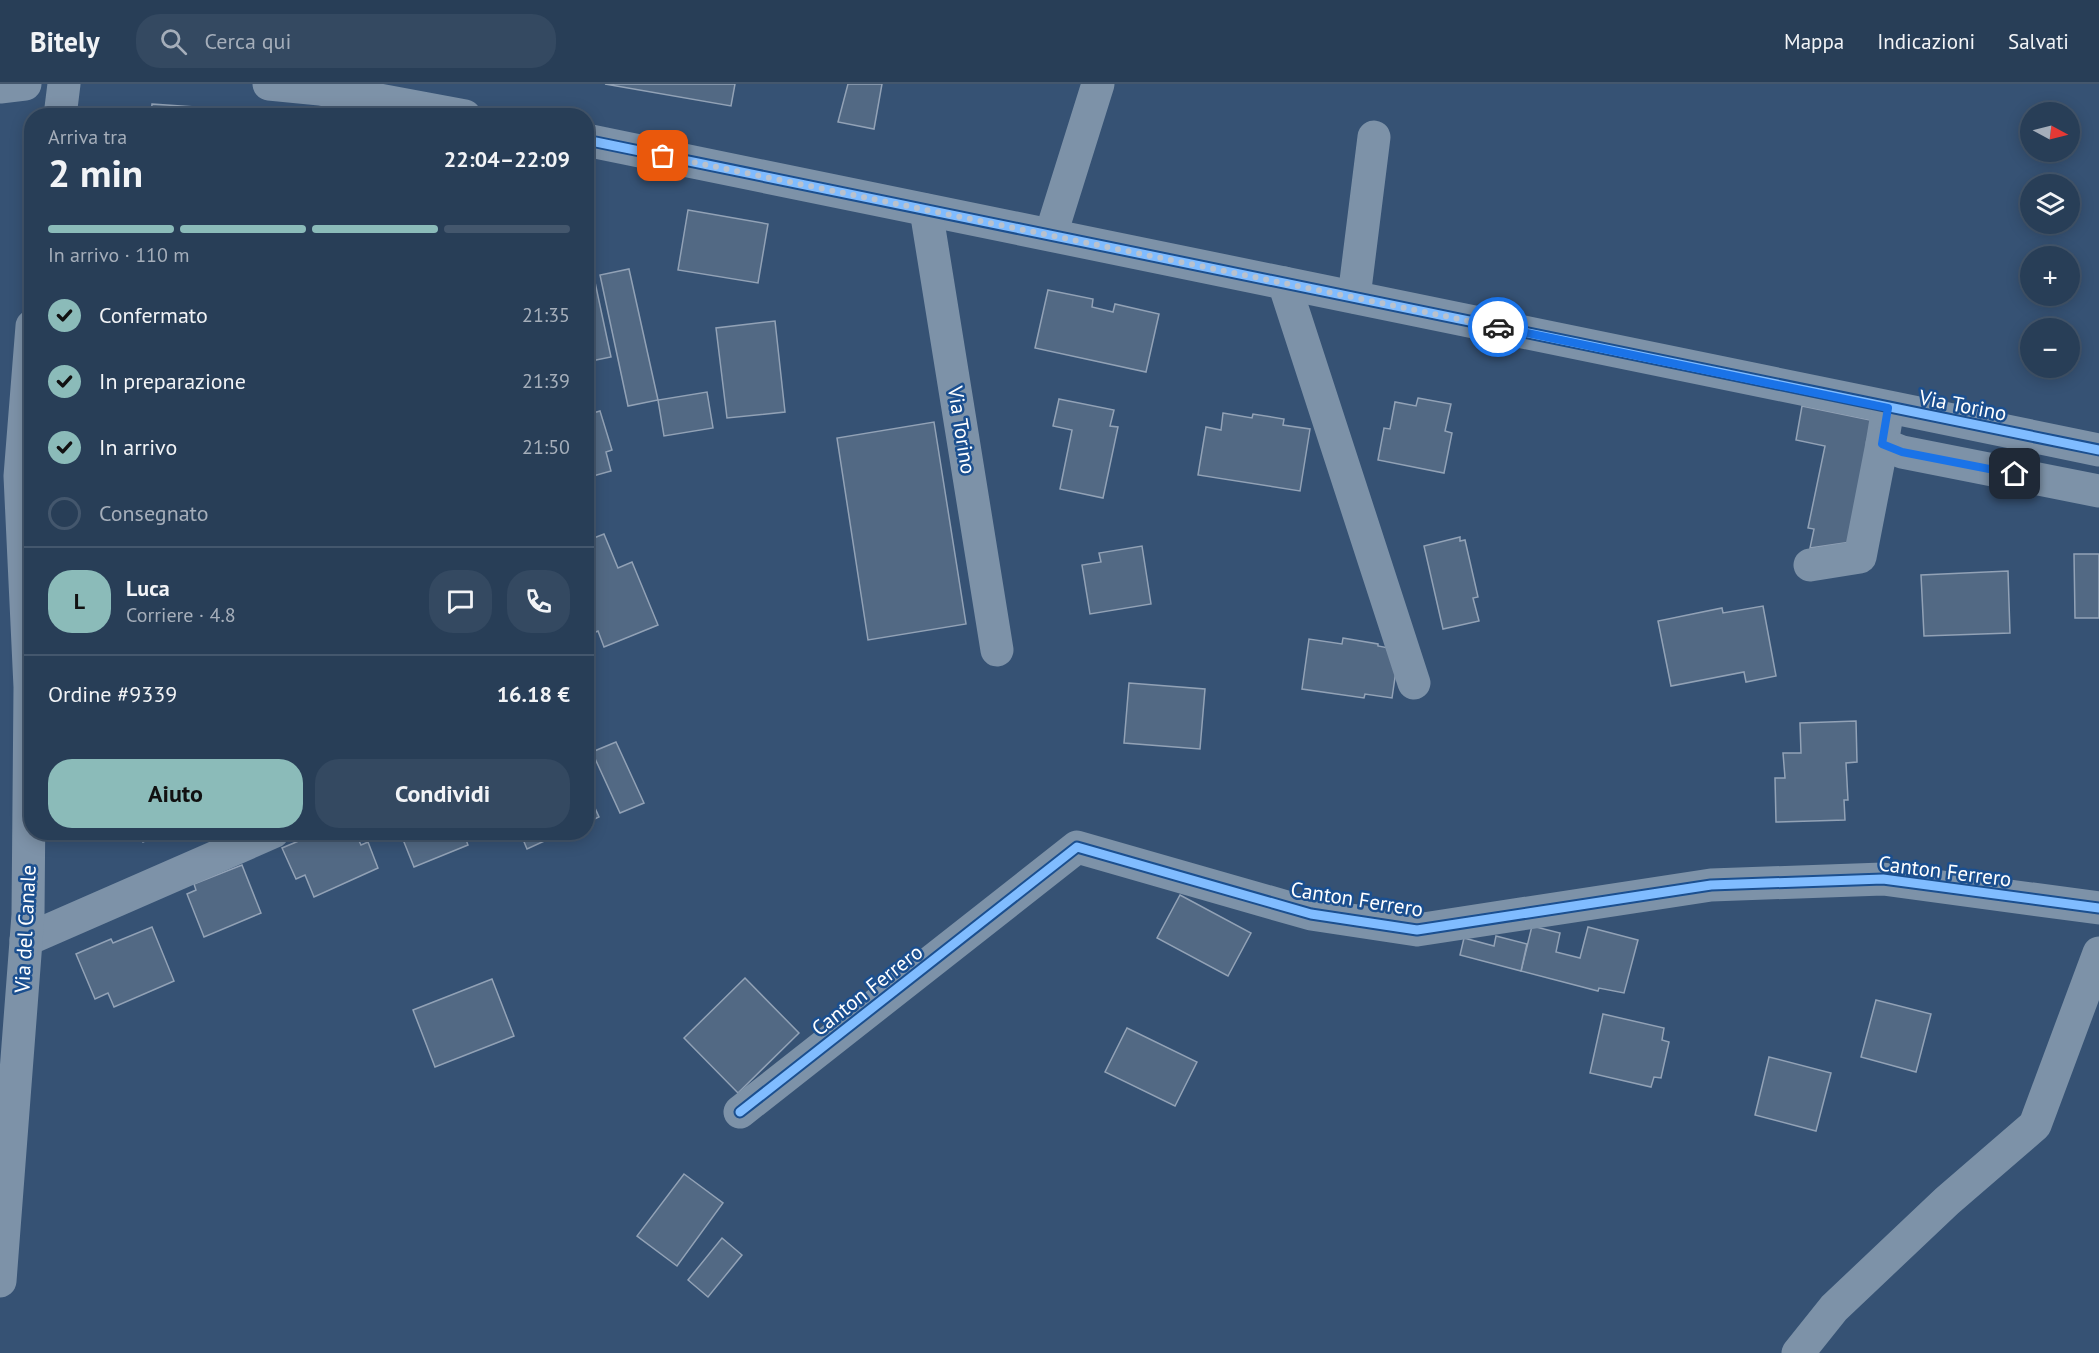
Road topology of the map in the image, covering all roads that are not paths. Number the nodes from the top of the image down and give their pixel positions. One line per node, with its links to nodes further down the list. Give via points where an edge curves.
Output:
1 (25, 84): 5 (street)
2 (64, 84): 6 (street)
3 (269, 84): 7 (street)
4 (1098, 84): 11 (street)
5 (0, 87)
6 (61, 108)
7 (422, 108)
8 (1374, 137): 13 (street)
9 (594, 142): 10 (street, Via Torino)
10 (926, 210): 11 (street, Via Torino); 21 (street, Via Torino)
11 (1051, 234): 12 (street, Via Torino)
12 (1284, 284): 13 (street, Via Torino); 22 (street)
13 (1354, 297): 14 (street, Via Torino)
14 (1888, 408): 16 (street); 17 (street, Via Torino)
15 (24, 426): 19 (street, Via del Canale, via 20,476)
16 (1882, 444): 18 (street, via 2048,495); 20 (street, via 1860,557)
17 (2099, 450)
18 (2099, 491)
19 (24, 530)
20 (1810, 565)
21 (997, 650)
22 (1414, 683)
23 (28, 840): 26 (street, Via del Canale)
24 (255, 840): 26 (street)
25 (2099, 908): 28 (street, Canton Ferrero, via 1882,879 1722,884 1417,930 1311,914 1077,847)
26 (26, 940): 29 (street, Via del Canale)
27 (2099, 953): 30 (street, via 2035,1125 1947,1201 1834,1308)
28 (741, 1112)
29 (0, 1281)
30 (1798, 1353)

